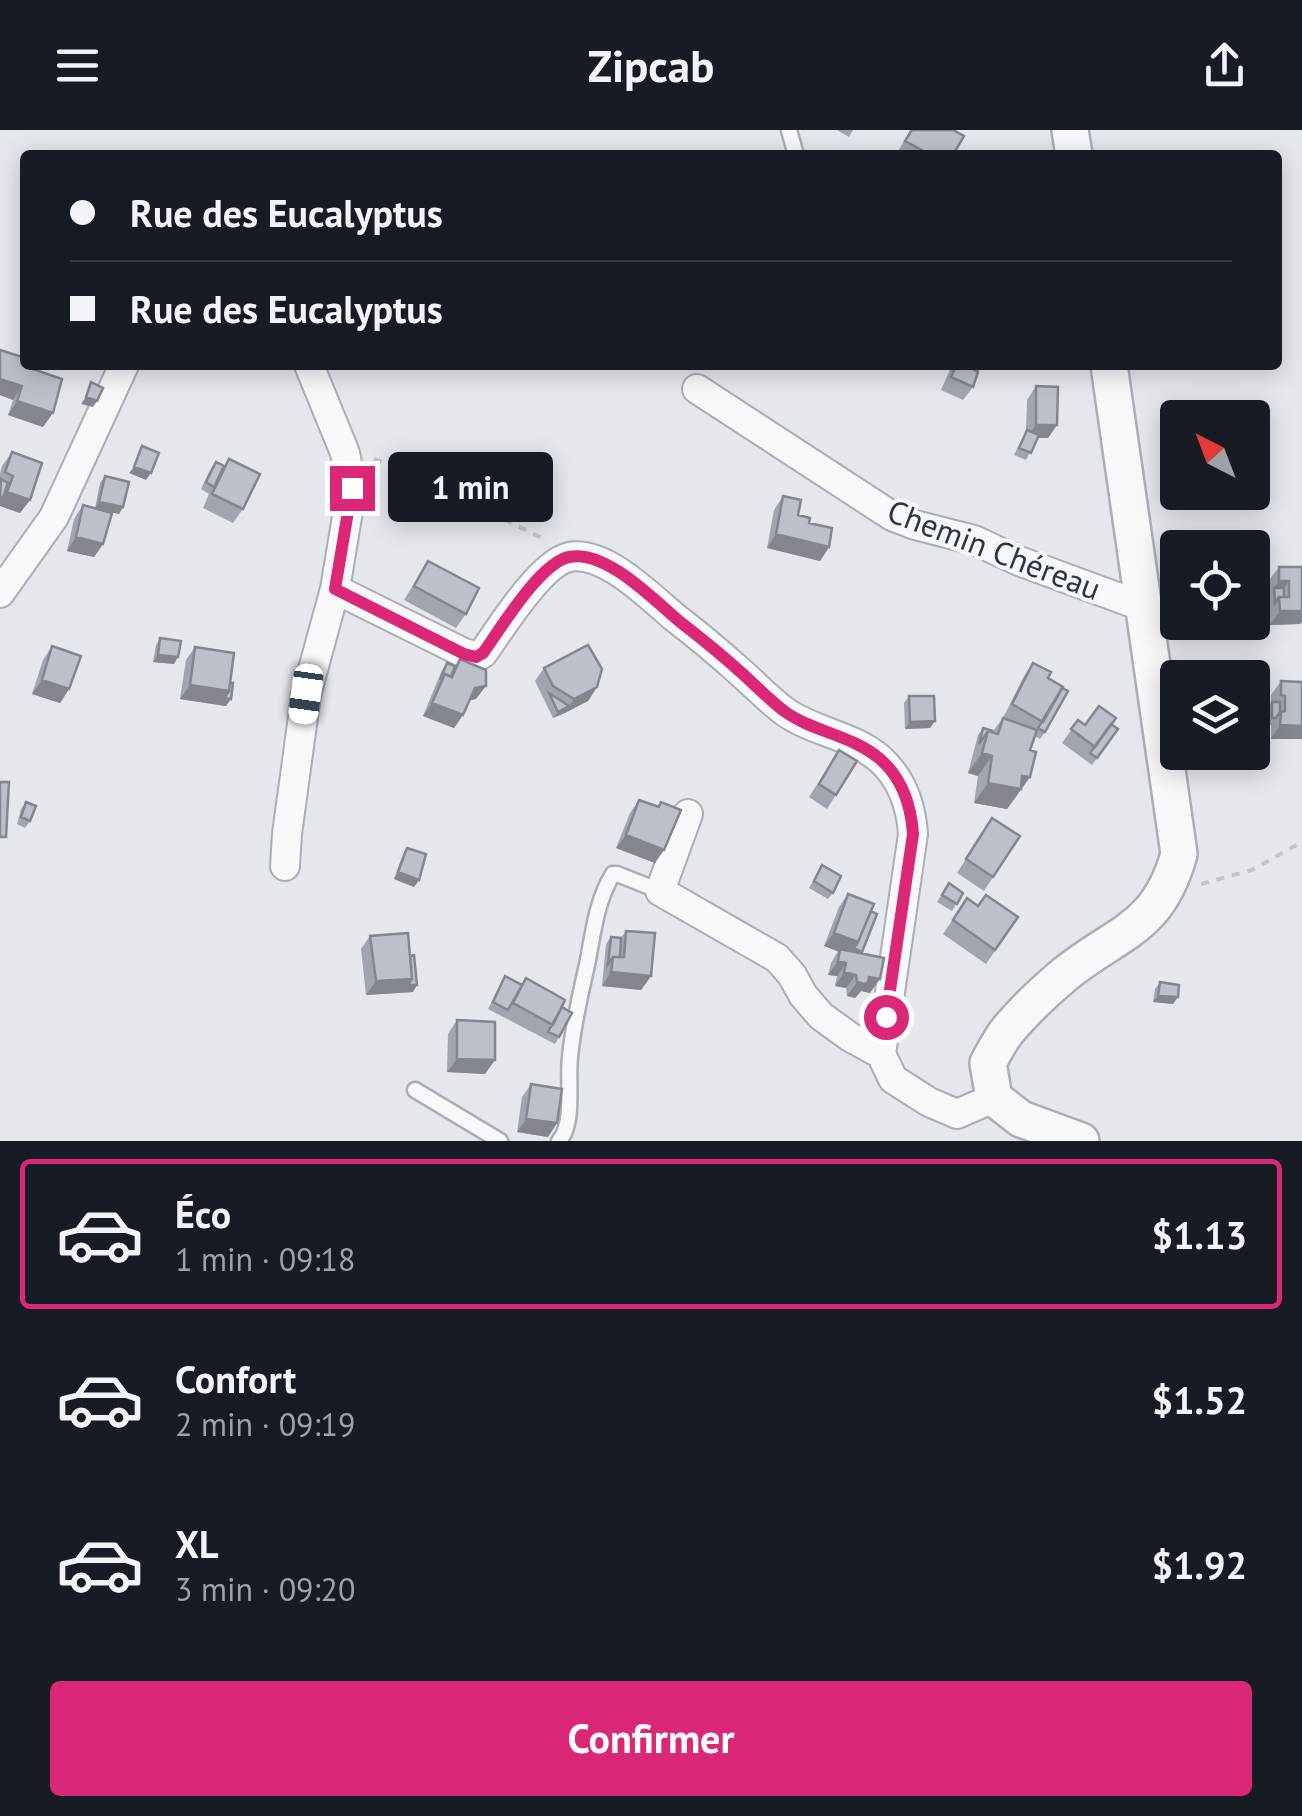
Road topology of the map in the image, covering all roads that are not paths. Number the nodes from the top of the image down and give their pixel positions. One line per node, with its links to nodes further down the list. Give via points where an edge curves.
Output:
1 (122, 370): 6 (street, via 54,517)
2 (310, 370): 5 (street, via 345,453 352,488)
3 (1111, 370): 7 (street)
4 (696, 389): 7 (street, Chemin Chéreau, via 892,516 974,540)
5 (335, 589): 9 (street, via 306,694); 11 (street, via 476,657 555,564 592,558 614,568 784,711 879,758 905,794 913,834)
6 (0, 593)
7 (1144, 607): 13 (street, via 1179,854 1172,880 1139,924 1064,975 1006,1032 988,1064)
8 (688, 814): 10 (street)
9 (285, 866)
10 (660, 890): 11 (street, via 777,958 821,1016); 15 (lane, via 618,874 608,883 572,1036 568,1128)
11 (881, 1054): 13 (street, via 893,1080 957,1114)
12 (415, 1090): 14 (lane)
13 (994, 1098): 16 (street, via 1021,1119)
14 (500, 1141)
15 (559, 1141)
16 (1080, 1141)

